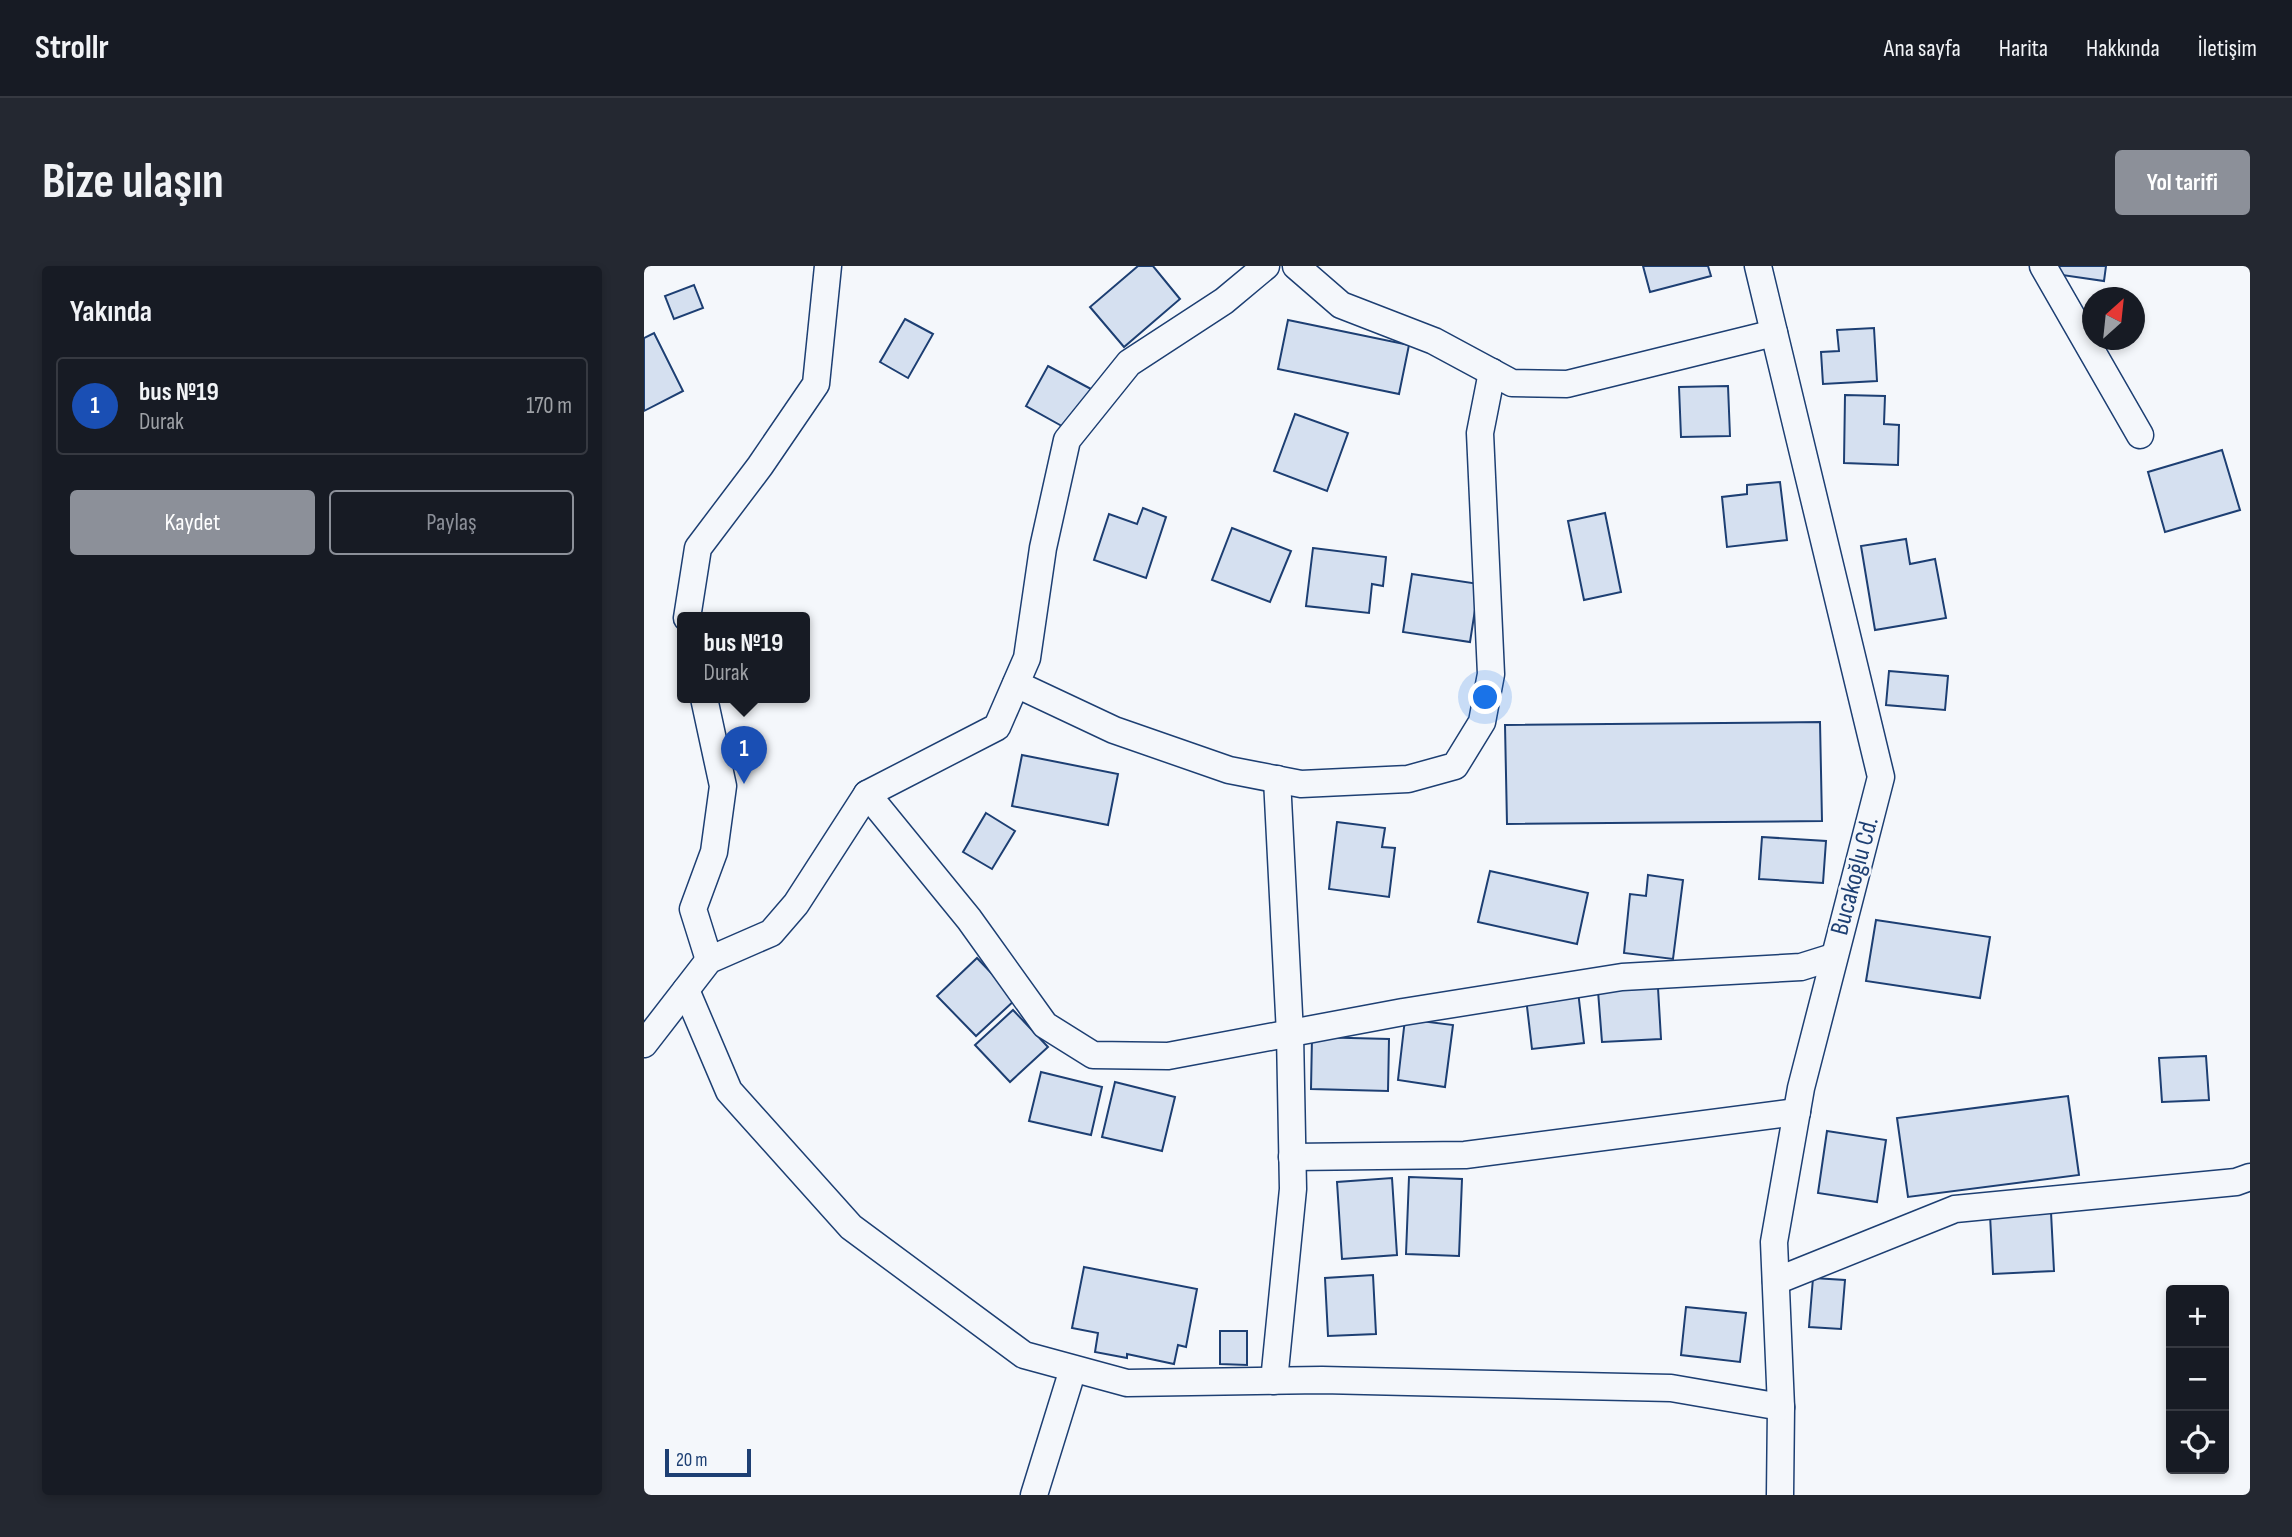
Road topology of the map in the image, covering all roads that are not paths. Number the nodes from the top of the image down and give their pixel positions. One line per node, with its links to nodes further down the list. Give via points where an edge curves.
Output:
1 (828, 266): 9 (street, via 816,384 698,548)
2 (1266, 266): 10 (street, via 1224,302 1129,363 1068,440 1043,548 1027,658)
3 (1296, 266): 7 (street, via 1341,305 1434,341)
4 (1758, 266): 6 (street, Bucakoğlu Cd.)
5 (2043, 266): 8 (street)
6 (1774, 333): 7 (street, via 1567,384 1512,383); 14 (street, Bucakoğlu Cd., via 1881,777)
7 (1492, 372): 12 (street, via 1480,433 1491,674 1482,722 1455,766 1408,779 1301,784)
8 (2140, 435)
9 (688, 612)
10 (1016, 684): 12 (street, via 1114,730 1229,770); 13 (street, via 997,727)
11 (705, 703): 15 (street, via 723,786 714,852 693,909)
12 (1277, 779): 17 (street)
13 (867, 794): 15 (street, via 796,904 771,933); 17 (street, via 969,919 1045,1026 1093,1055 1168,1056)
14 (1833, 957): 17 (street, via 1801,967 1622,977); 19 (street, Bucakoğlu Cd.)
15 (709, 960): 16 (street)
16 (686, 990): 18 (street); 23 (street, via 729,1091 851,1227 1024,1355)
17 (1290, 1034): 20 (street)
18 (644, 1044)
19 (1797, 1112): 20 (street, via 1465,1155); 22 (street, Bucakoğlu Cd., via 1774,1242)
20 (1292, 1157): 24 (street, via 1293,1189)
21 (2250, 1177): 22 (street, via 1955,1209)
22 (1776, 1281): 25 (street, Bucakoğlu Cd.)
23 (1073, 1368): 24 (street, via 1127,1383); 26 (street)
24 (1274, 1381): 25 (street, via 1671,1388)
25 (1781, 1407): 27 (street, Bucakoğlu Cd.)
26 (1034, 1495)
27 (1780, 1495)

